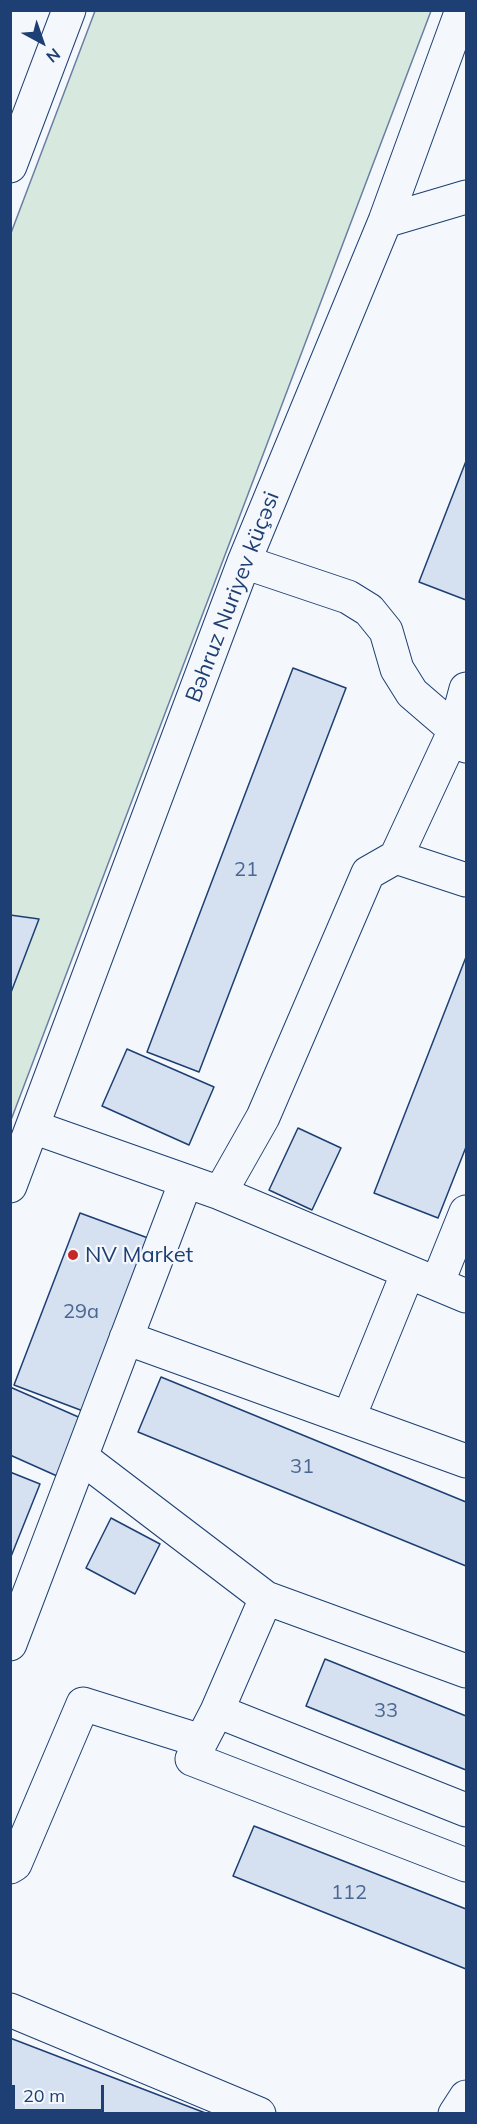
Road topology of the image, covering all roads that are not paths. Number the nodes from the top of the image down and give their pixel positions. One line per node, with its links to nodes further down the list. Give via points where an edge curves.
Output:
1 (69, 10): 3 (street)
2 (462, 10): 5 (street, Bəhruz Nuriyev küçəsi)
3 (10, 166)
4 (466, 197): 5 (street)
5 (385, 221): 6 (street, Bəhruz Nuriyev küçəsi)
6 (244, 562): 8 (street, via 348,597 369,610 386,631 397,669 412,693); 11 (street, Bəhruz Nuriyev küçəsi)
7 (466, 688): 8 (street)
8 (460, 738): 9 (street)
9 (396, 857): 10 (street); 14 (street, via 368,873 263,1117)
10 (466, 880)
11 (33, 1127): 12 (street); 13 (street, Bəhruz Nuriyev küçəsi)
12 (186, 1181): 14 (street); 17 (street)
13 (10, 1186)
14 (220, 1193): 16 (street)
15 (466, 1212): 16 (street)
16 (437, 1284): 18 (street)
17 (126, 1338): 18 (street); 19 (street)
18 (349, 1417): 20 (street)
19 (81, 1457): 21 (street); 22 (street)
20 (466, 1461)
21 (266, 1598): 23 (street); 24 (street)
22 (10, 1644)
23 (466, 1671)
24 (217, 1711): 25 (street); 26 (street)
25 (201, 1741): 27 (street, via 192,1760); 28 (street, via 83,1704 15,1864)
26 (466, 1810)
27 (466, 1865)
28 (10, 1867)
29 (10, 2010): 31 (street)
30 (466, 2097): 32 (street)
31 (259, 2114)
32 (455, 2114)

